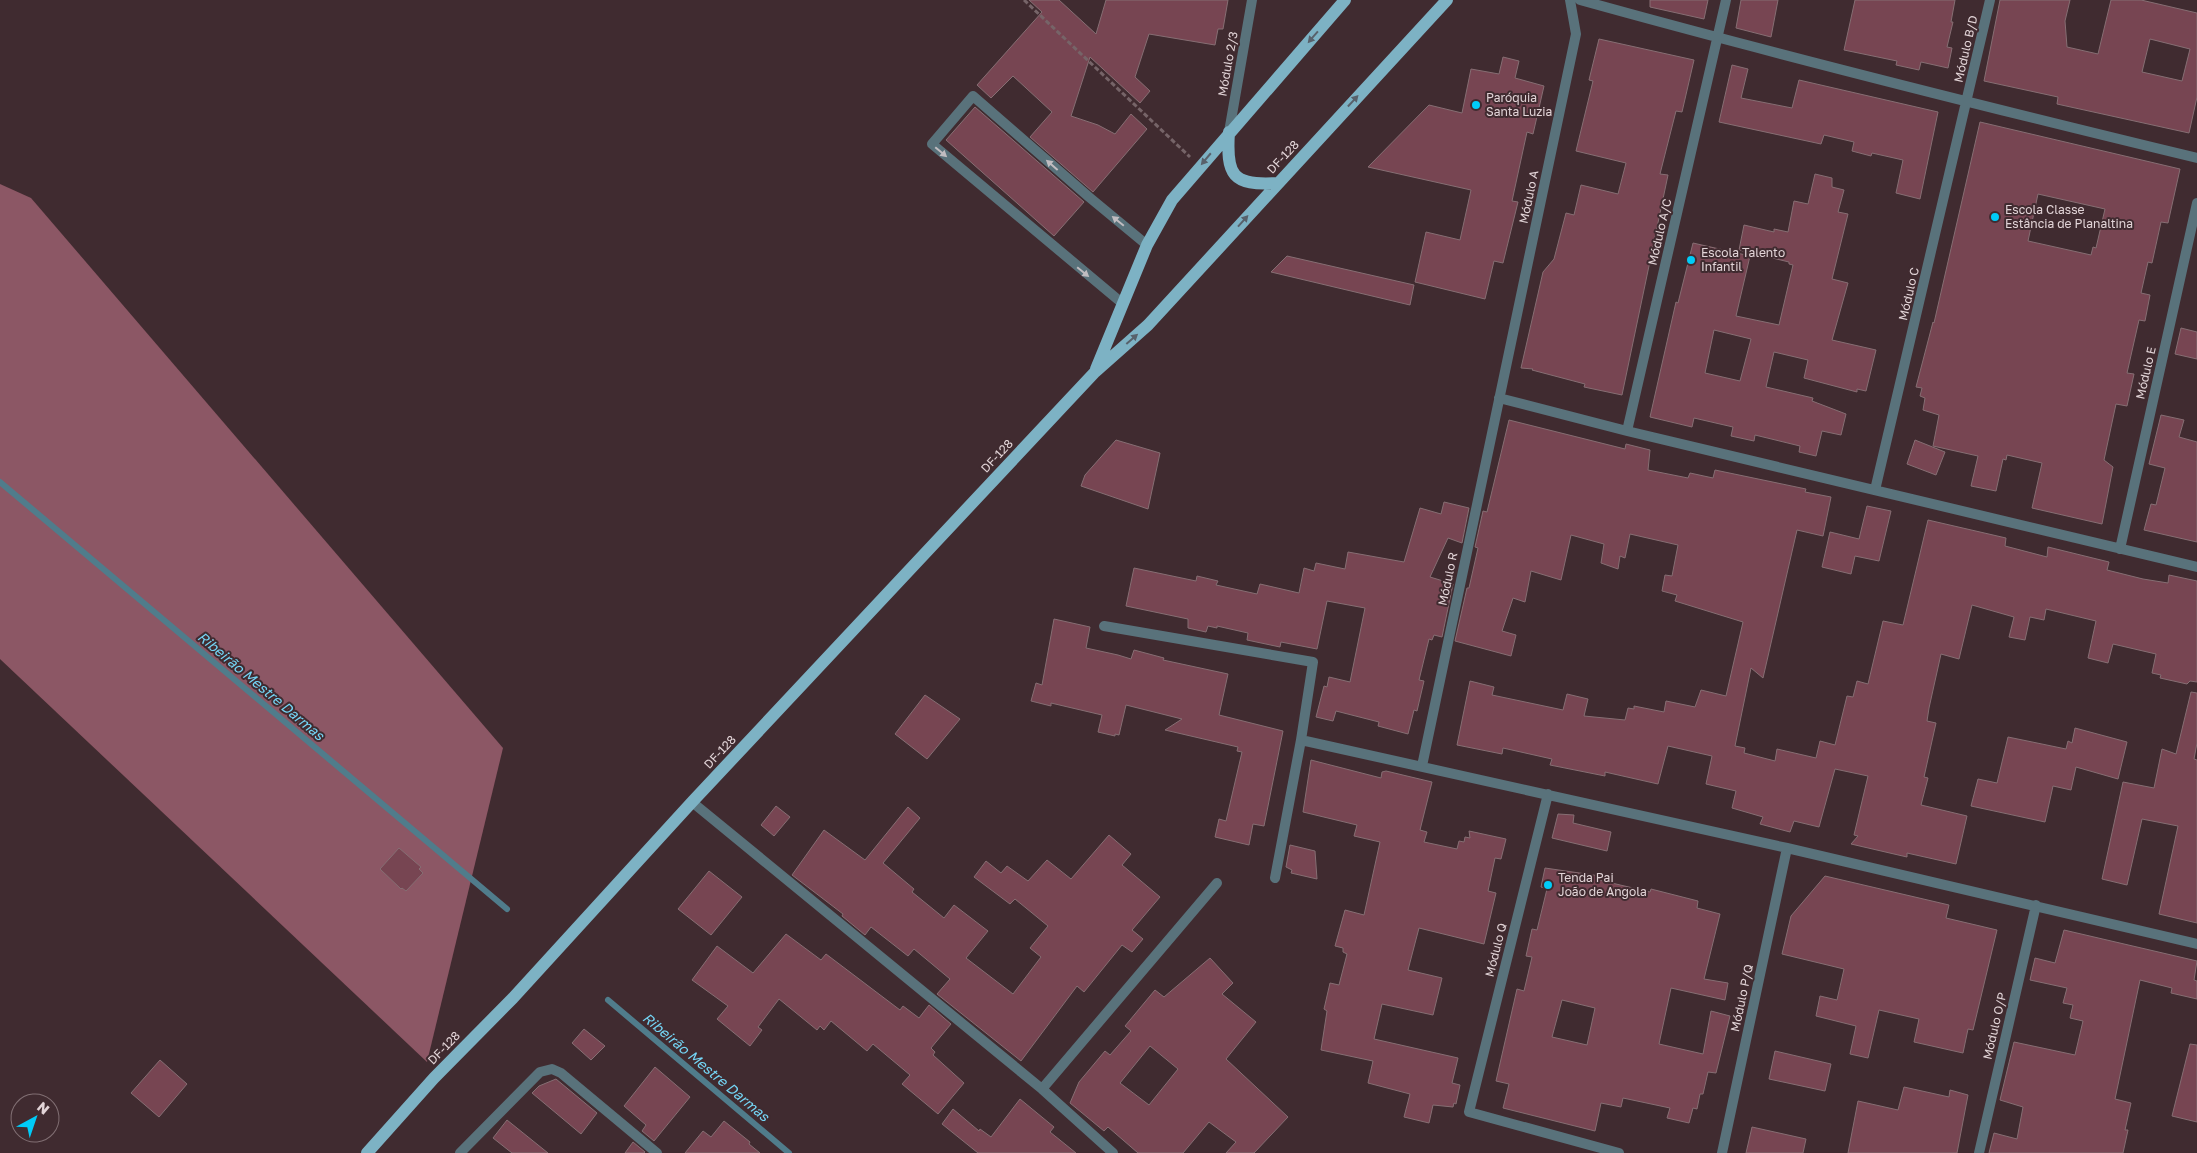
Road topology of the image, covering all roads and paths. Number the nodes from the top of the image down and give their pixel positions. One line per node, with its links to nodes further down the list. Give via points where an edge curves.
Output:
1 (1024, 0): 13 (path)
2 (1252, 0): 11 (street, Módulo 2/3)
3 (1345, 0): 11 (main road, DF-128 / DF-128, one-way to 11)
4 (1570, 0): 19 (street, Módulo A, via 1576,34)
5 (1580, 0): 9 (street)
6 (1726, 0): 9 (street, Módulo A/C)
7 (1990, 0): 10 (street, Módulo B/D)
8 (1448, 1): 14 (main road, DF-128 / DF-128, one-way to 8)
9 (1718, 39): 10 (street); 20 (street, Módulo A/C)
10 (1966, 103): 12 (street); 21 (street, Módulo C)
11 (1229, 132): 13 (main road, DF-128 / DF-128, one-way to 13); 14 (main road, via 1230,170 1241,180 1254,185)
12 (2197, 158)
13 (1200, 166): 16 (main road, DF-128 / DF-128, via 1172,200)
14 (1277, 183): 18 (main road, DF-128 / DF-128, one-way to 14, via 1148,325)
15 (2197, 203): 22 (street, Módulo E)
16 (1146, 244): 17 (main road, DF-128 / DF-128); 17 (street, one-way to 17, via 973,96 932,144)
17 (1122, 304): 18 (main road, DF-128 / DF-128)
18 (1095, 372): 28 (main road, DF-128 / DF-128)
19 (1499, 398): 20 (street); 26 (street, Módulo R)
20 (1627, 431): 21 (street)
21 (1875, 490): 22 (street)
22 (2120, 549): 23 (street)
23 (2197, 567)
24 (1104, 626): 25 (street, via 1313,662)
25 (1301, 740): 26 (street); 30 (street)
26 (1422, 766): 27 (street)
27 (1548, 794): 29 (street); 39 (street, Módulo Q, via 1469,1112)
28 (692, 802): 34 (street); 35 (main road, DF-128 / DF-128)
29 (1787, 848): 32 (street); 40 (street, Módulo P/Q)
30 (1275, 878)
31 (1217, 883): 34 (street)
32 (2036, 906): 33 (street); 41 (street, Módulo O/P)
33 (2197, 944)
34 (1042, 1089): 38 (street)
35 (367, 1153)
36 (460, 1153): 37 (street, via 540,1072 552,1069)
37 (657, 1153)
38 (1112, 1153)
39 (1619, 1153)
40 (1722, 1153)
41 (1979, 1153)

